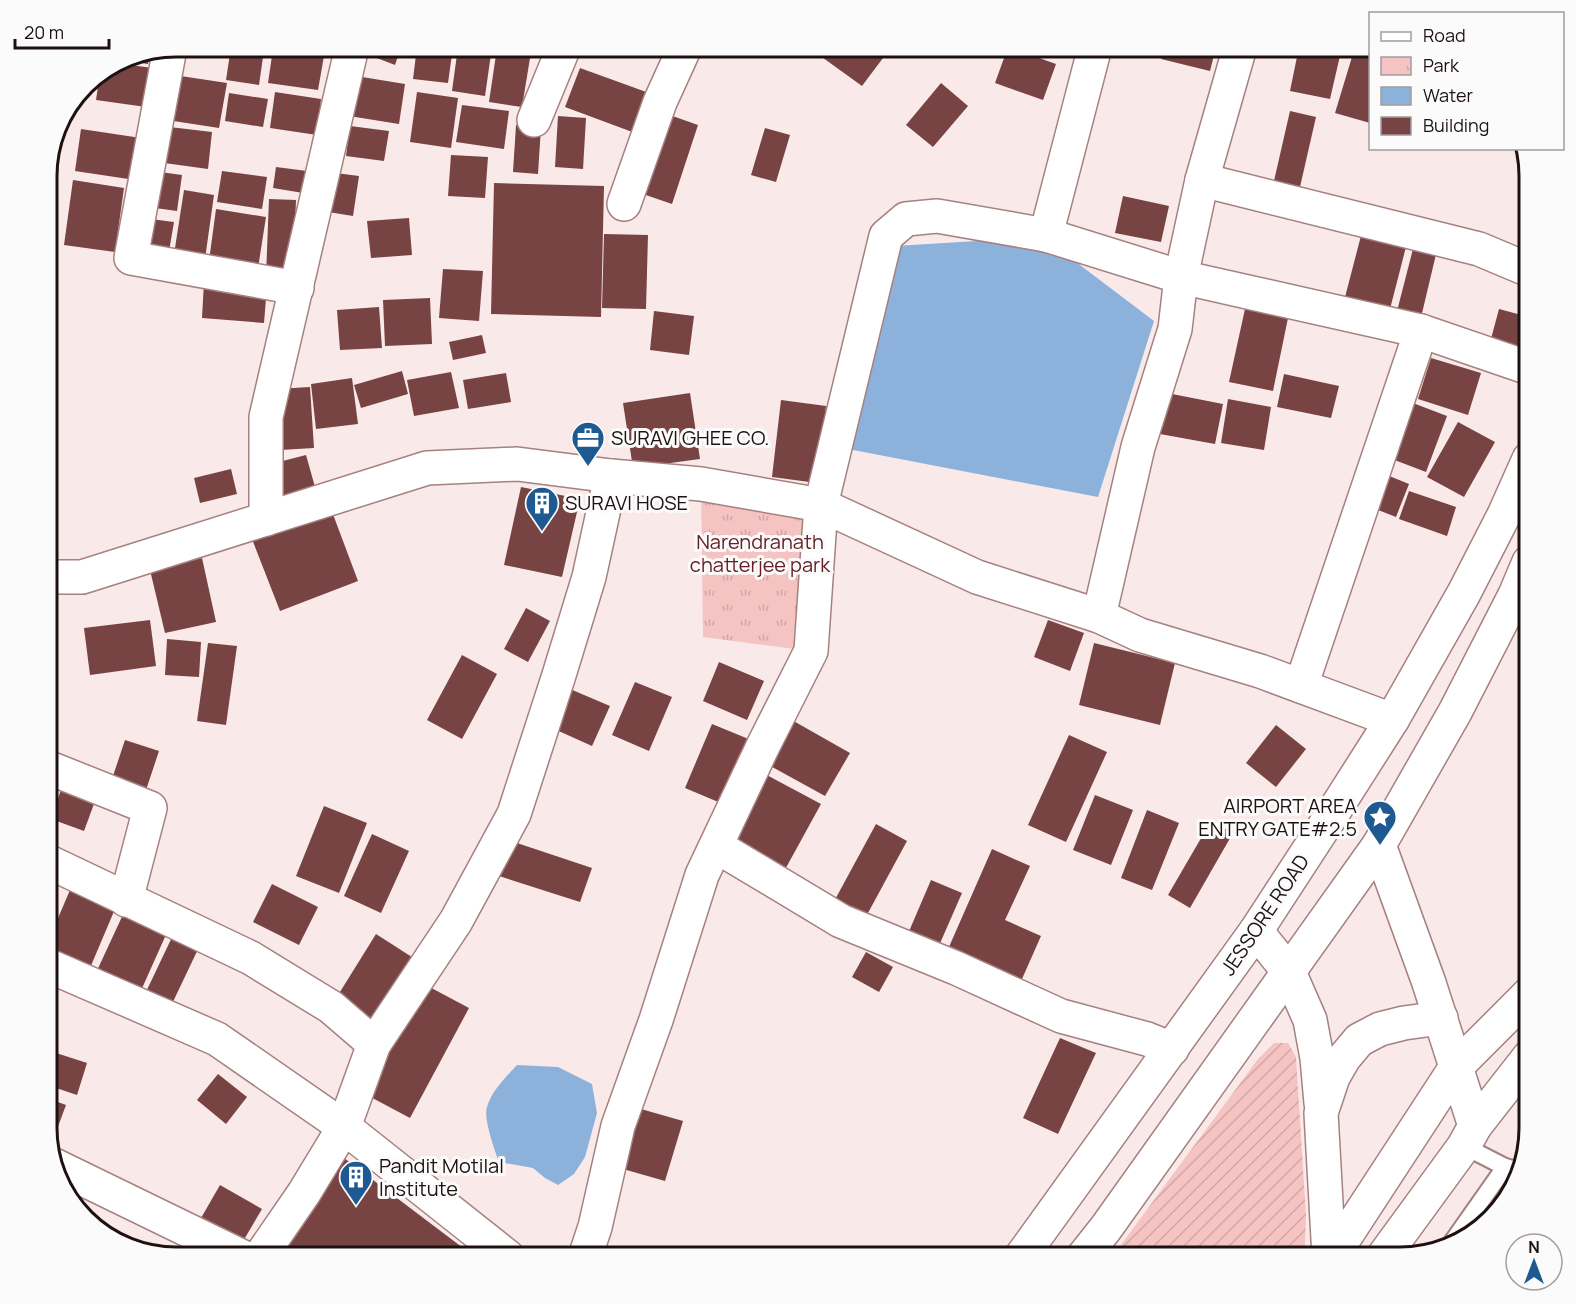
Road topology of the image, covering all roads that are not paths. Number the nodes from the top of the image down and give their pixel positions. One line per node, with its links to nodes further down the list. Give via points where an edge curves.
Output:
1 (168, 57): 13 (street, via 131,258)
2 (350, 57): 13 (street)
3 (560, 57): 7 (street)
4 (680, 57): 9 (street)
5 (1092, 57): 10 (street)
6 (1237, 57): 8 (street)
7 (534, 120)
8 (1202, 180): 11 (street, via 1479,249); 12 (street)
9 (624, 204)
10 (1046, 235): 12 (street); 18 (street, via 937,216 906,219 886,236)
11 (1519, 265)
12 (1181, 277): 14 (street); 22 (street, via 1175,329 1138,447)
13 (297, 288): 19 (street, via 266,417)
14 (1421, 331): 15 (street); 23 (street)
15 (1519, 364)
16 (611, 476): 18 (street, via 701,484); 19 (street, via 518,464 428,468); 35 (street, via 589,577 514,814 456,921)
17 (1519, 483): 24 (street, JESSORE ROAD, via 1464,593)
18 (821, 505): 22 (street, via 977,577); 27 (street, via 811,651)
19 (266, 519): 20 (street, via 82,577)
20 (57, 577)
21 (1519, 586): 26 (street, via 1455,712)
22 (1099, 616): 23 (street, via 1140,635)
23 (1301, 686): 24 (street)
24 (1392, 720): 30 (street, JESSORE ROAD)
25 (57, 771): 29 (street, via 150,808)
26 (1379, 845): 32 (street); 34 (street)
27 (716, 846): 36 (street, via 840,921 1061,1016); 49 (street, via 702,875 618,1126)
28 (57, 866): 29 (street)
29 (126, 900): 35 (street, via 250,958 331,1007)
30 (1256, 931): 32 (street); 36 (street, JESSORE ROAD)
31 (57, 969): 40 (street, via 217,1039)
32 (1289, 972): 39 (street, via 1310,1020); 51 (street)
33 (1519, 1005): 37 (street)
34 (1441, 1018): 37 (street); 39 (street, via 1380,1029 1359,1040 1333,1077)
35 (374, 1044): 40 (street)
36 (1172, 1049): 50 (street, JESSORE ROAD)
37 (1456, 1067): 41 (street); 53 (street)
38 (1519, 1072): 41 (street)
39 (1322, 1113): 52 (street)
40 (344, 1127): 47 (street); 48 (street)
41 (1470, 1136): 42 (lane); 54 (street)
42 (1512, 1168)
43 (65, 1170): 46 (street)
44 (1511, 1172): 45 (lane)
45 (1465, 1227)
46 (222, 1247)
47 (267, 1247)
48 (495, 1247)
49 (588, 1247)
50 (1028, 1247)
51 (1091, 1247)
52 (1329, 1247)
53 (1337, 1247)
54 (1390, 1247)

